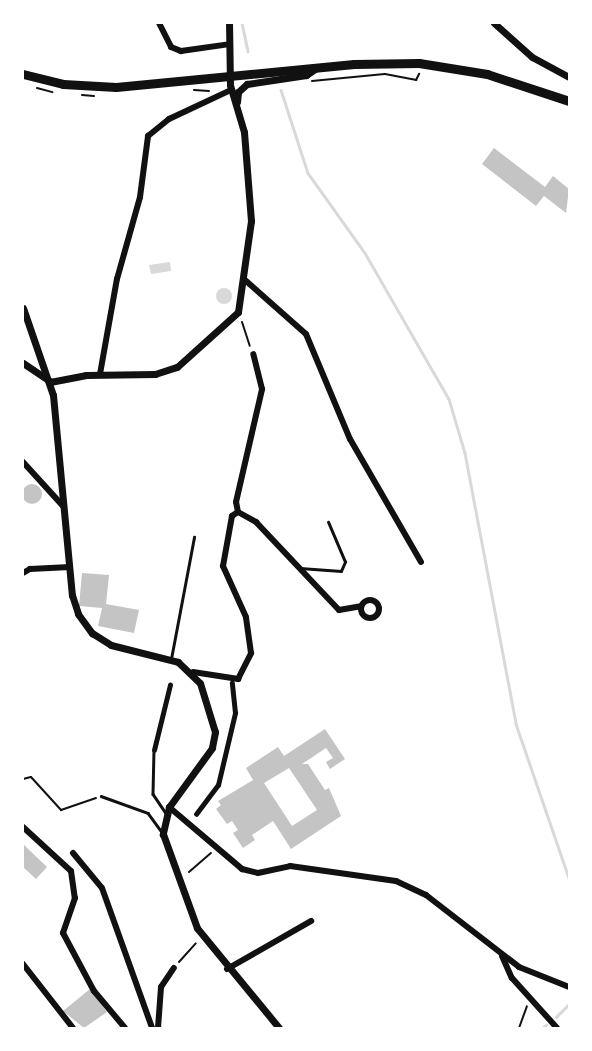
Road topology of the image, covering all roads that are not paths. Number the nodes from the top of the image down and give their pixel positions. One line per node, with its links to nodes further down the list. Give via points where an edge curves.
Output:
1 (159, 23): 4 (street, via 172,47 181,51)
2 (229, 23): 4 (street)
3 (494, 23): 8 (street, via 532,57)
4 (230, 44): 7 (street)
5 (320, 66): 7 (main road); 10 (main road, via 397,62 442,66); 11 (street, via 306,75 247,84 236,96)
6 (23, 74): 7 (main road, via 87,87)
7 (229, 75): 9 (street)
8 (569, 77)
9 (231, 90): 11 (street); 16 (street, via 169,119 148,136)
10 (569, 101)
11 (239, 113): 12 (street, via 251,221)
12 (245, 280): 16 (street, via 238,312 177,367 155,374); 23 (street, via 306,334 350,439)
13 (23, 308): 17 (street)
14 (253, 354): 20 (street, via 261,389 236,502)
15 (23, 363): 17 (street)
16 (100, 374): 17 (street)
17 (50, 382): 19 (street)
18 (23, 462): 19 (street)
19 (64, 507): 24 (street)
20 (238, 512): 25 (street, via 256,522); 29 (street, via 232,516 223,566 246,617 251,653 238,679)
21 (328, 522): 25 (lane, via 345,562 341,571)
22 (194, 537): 28 (lane)
23 (421, 562)
24 (70, 567): 26 (street); 28 (street, via 78,614 92,633 111,645)
25 (297, 567): 27 (street, via 339,610)
26 (23, 573)
27 (361, 606)
28 (171, 659): 29 (street)
29 (193, 672): 34 (street, via 215,732 202,765)
30 (232, 683): 35 (street, via 235,713 218,785)
31 (170, 685): 32 (street)
32 (154, 751): 34 (lane, via 153,794)
33 (101, 796): 37 (lane, via 148,813)
34 (167, 810): 37 (street); 40 (street, via 215,851 250,872 290,866 396,881 426,895)
35 (196, 814)
36 (23, 827): 46 (street, via 71,871 75,898 63,933 94,991)
37 (163, 834): 43 (street, via 197,928)
38 (73, 853): 47 (street, via 102,888)
39 (312, 921): 43 (street)
40 (501, 954): 44 (street, via 519,967); 50 (street, via 529,999)
41 (23, 964): 45 (street)
42 (174, 968): 48 (street, via 162,987)
43 (227, 969): 49 (street)
44 (569, 987)
45 (73, 1028)
46 (125, 1028)
47 (152, 1028)
48 (159, 1028)
49 (278, 1028)
50 (557, 1028)

